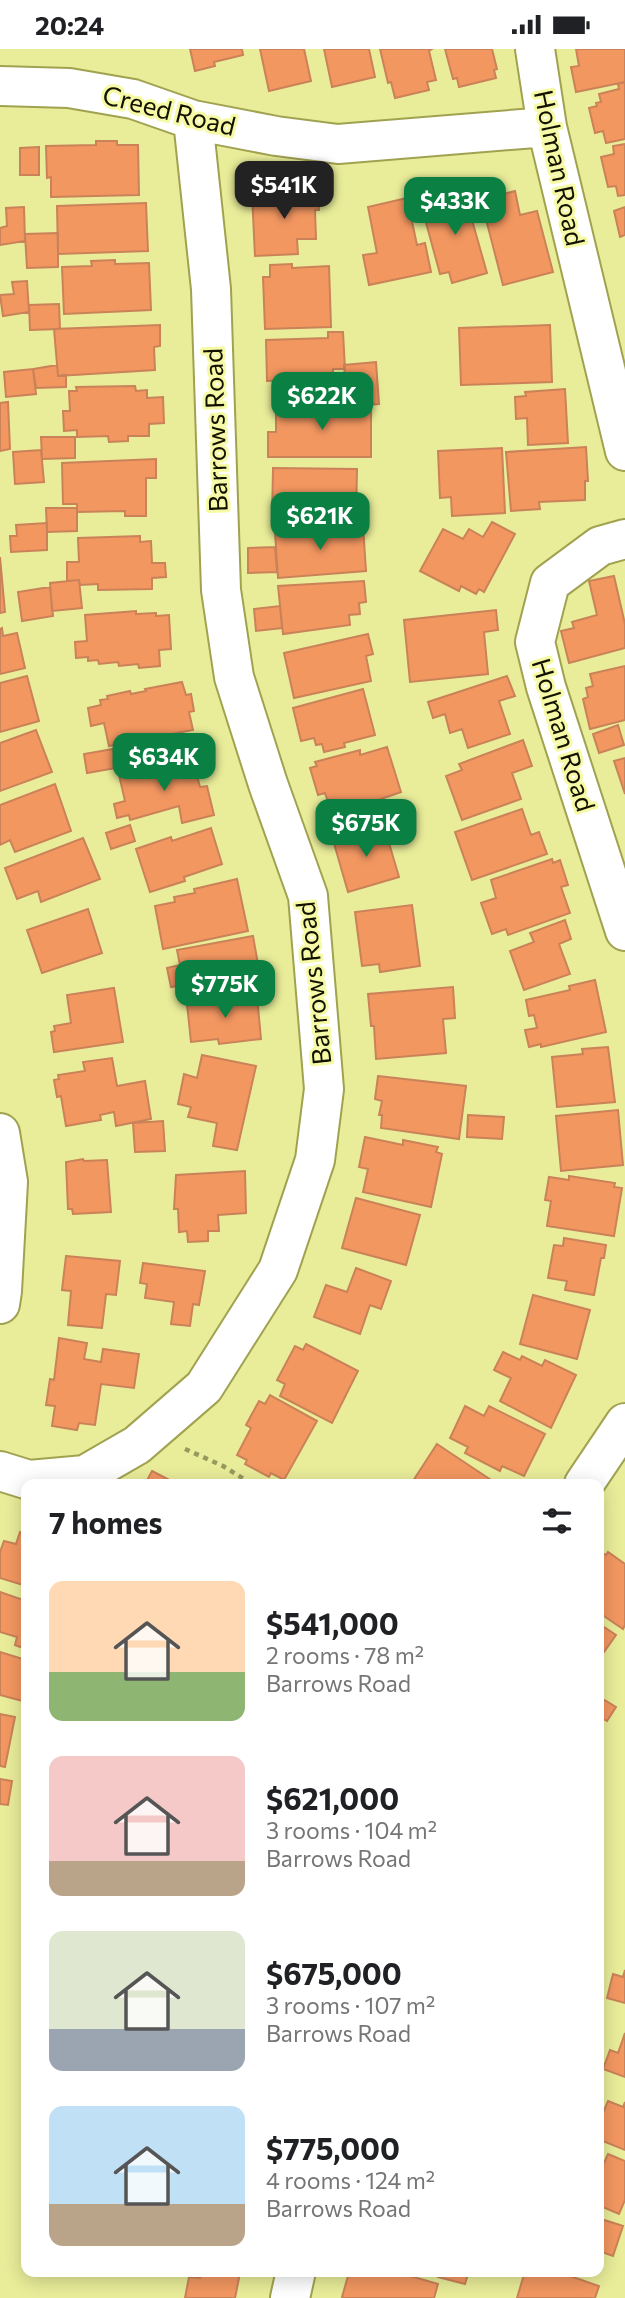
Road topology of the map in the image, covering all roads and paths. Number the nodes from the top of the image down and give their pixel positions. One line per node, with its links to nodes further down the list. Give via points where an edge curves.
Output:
1 (535, 49): 4 (street, Holman Road)
2 (0, 86): 3 (street, Creed Road, via 69,88 133,99)
3 (193, 120): 4 (street, Creed Road, via 338,144); 11 (street, Barrows Road, via 211,289 221,590 234,677 308,896 324,1089 315,1160 278,1270 204,1387)
4 (547, 127): 5 (street, Holman Road)
5 (625, 451)
6 (625, 539): 7 (street, Holman Road, via 600,546 550,583 535,642)
7 (625, 931)
8 (0, 1133): 9 (street, via 8,1182)
9 (0, 1304)
10 (625, 1423): 16 (street)
11 (151, 1433): 14 (street, Barrows Road, via 85,1475); 15 (path)
12 (0, 1471): 13 (street, Barrows Road)
13 (26, 1479)
14 (40, 1479)
15 (244, 1479)
16 (587, 1479)
17 (295, 2277): 18 (street)
18 (290, 2298)

